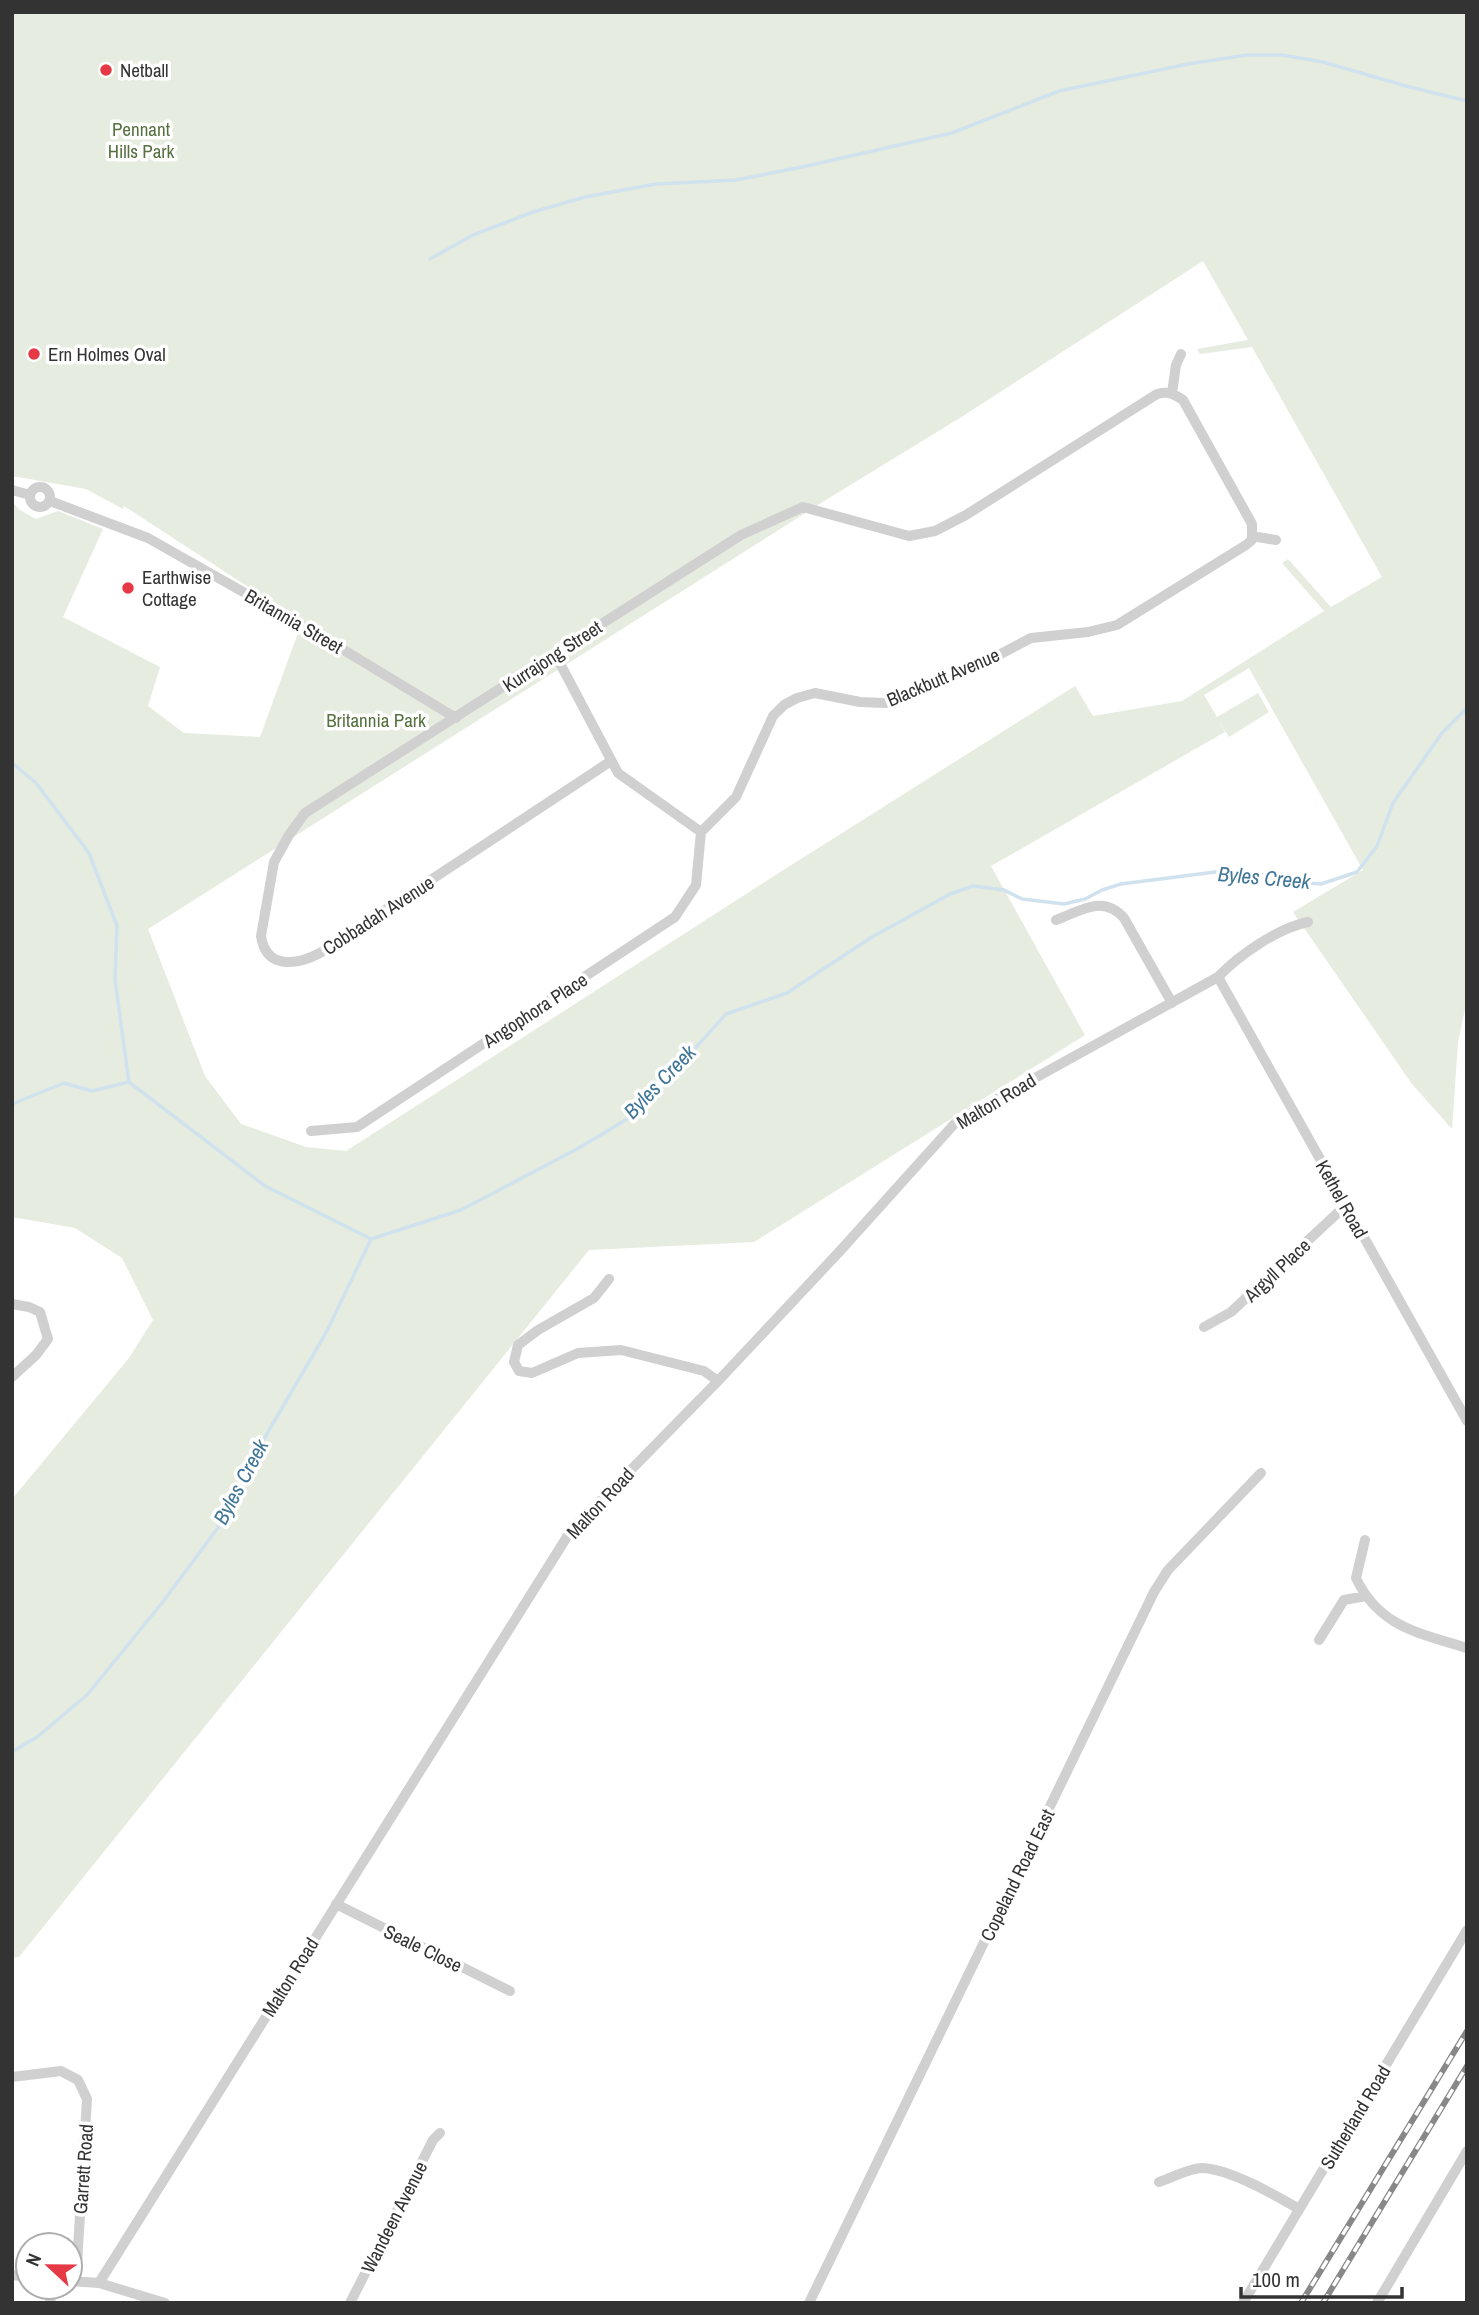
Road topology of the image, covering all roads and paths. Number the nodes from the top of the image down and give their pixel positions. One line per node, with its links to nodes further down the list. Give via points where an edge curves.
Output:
1 (1181, 354): 2 (street)
2 (1171, 393): 4 (street, via 1183,400 1252,524); 6 (street, Kurrajong Street, via 1157,394 935,531 909,536 803,507 741,535)
3 (12, 490): 7 (street, Britannia Street, via 30,495 37,507 45,507 50,500 148,538)
4 (1252, 536): 5 (street); 10 (street, Blackbutt Avenue, via 1228,558 1117,625 1031,638 976,667 885,703 815,693 797,698 773,716 736,797)
5 (1276, 540)
6 (555, 654): 7 (street, Kurrajong Street); 8 (street)
7 (456, 718): 9 (street, Kurrajong Street)
8 (611, 761): 9 (street, Cobbadah Avenue, via 320,953 305,961 282,962 266,952 261,936 274,862); 10 (street, via 618,773)
9 (305, 813)
10 (701, 832): 15 (street, Angophora Place, via 696,885 675,917 357,1127)
11 (1056, 920): 14 (street, via 1097,905 1113,908 1124,918)
12 (1308, 922): 13 (street, Malton Road, via 1238,958)
13 (1219, 977): 14 (street, Malton Road); 16 (street, Kethel Road)
14 (1172, 1003): 21 (street, Malton Road, via 957,1121)
15 (311, 1131)
16 (1345, 1206): 19 (street, Argyll Place, via 1231,1312); 22 (street, Kethel Road)
17 (609, 1279): 21 (street, via 594,1298 518,1345 514,1362 519,1371 533,1373 578,1353 621,1350 704,1371)
18 (12, 1304): 20 (street, via 40,1312 48,1339)
19 (1203, 1327)
20 (12, 1377)
21 (718, 1381): 28 (street, Malton Road, via 570,1532)
22 (1467, 1421)
23 (1261, 1473): 41 (street, Copeland Road East, via 1158,1585)
24 (1365, 1540): 25 (street, via 1356,1574)
25 (1366, 1595): 26 (street, via 1344,1600); 27 (street, via 1378,1611 1398,1624)
26 (1319, 1640)
27 (1467, 1648)
28 (336, 1904): 30 (street, Seale Close); 38 (street, Malton Road)
29 (1467, 1930): 35 (street, Sutherland Road)
30 (510, 1991)
31 (12, 2077): 36 (street, Garrett Road, via 61,2071 78,2080 87,2099)
32 (440, 2133): 40 (street, Wandeen Avenue)
33 (1467, 2151): 43 (street)
34 (1159, 2182): 35 (street, via 1200,2168 1231,2176)
35 (1299, 2209): 42 (street, Sutherland Road)
36 (77, 2231)
37 (84, 2282): 38 (street)
38 (99, 2283): 39 (street)
39 (165, 2303)
40 (350, 2303)
41 (809, 2303)
42 (1242, 2303)
43 (1377, 2303)

